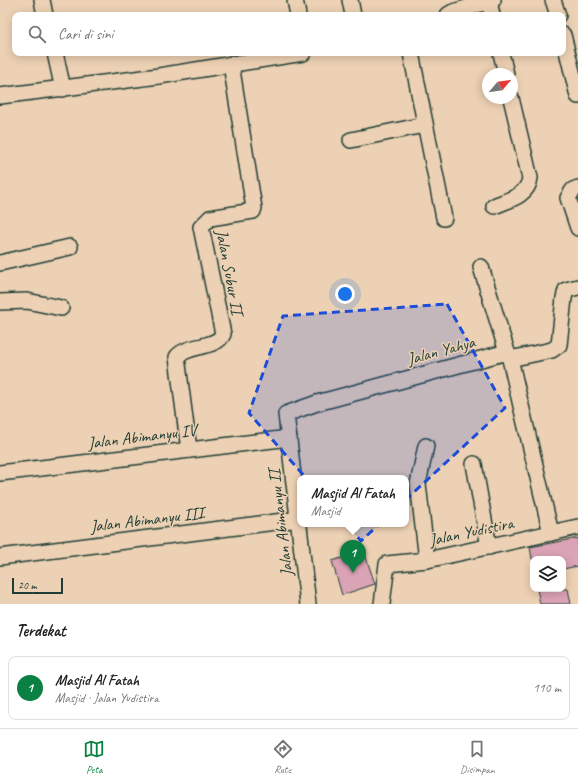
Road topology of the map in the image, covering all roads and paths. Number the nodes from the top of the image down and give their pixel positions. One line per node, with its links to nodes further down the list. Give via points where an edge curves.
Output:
1 (42, 0): 7 (street)
2 (295, 0): 8 (street)
3 (350, 0): 9 (street)
4 (553, 0): 10 (street)
5 (491, 5): 6 (street)
6 (450, 9)
7 (45, 12)
8 (297, 12)
9 (352, 12)
10 (557, 12)
11 (566, 47): 20 (street)
12 (55, 56): 18 (street)
13 (283, 56): 16 (street)
14 (412, 56): 22 (street)
15 (502, 56): 17 (street)
16 (231, 64): 18 (street); 37 (street, Jalan Subur II, via 254,208 253,211 210,218 201,227 223,334 218,341 182,352 177,356)
17 (505, 68)
18 (63, 89): 19 (street)
19 (0, 96)
20 (578, 96)
21 (512, 104): 25 (street, via 530,178 529,186 523,193)
22 (424, 126): 23 (street); 26 (street)
23 (351, 140)
24 (578, 188): 27 (street, via 573,190 568,198)
25 (494, 206)
26 (444, 218)
27 (578, 228)
28 (70, 247): 29 (street)
29 (0, 263)
30 (481, 267): 34 (street)
31 (578, 287): 34 (street, Jalan Yahya, via 566,290 559,345 552,350)
32 (0, 302): 33 (street, via 27,301)
33 (61, 308)
34 (509, 355): 35 (street, Jalan Yahya, via 317,403 286,414); 44 (street)
35 (289, 438): 37 (street, Jalan Abimanyu IV); 40 (street, Jalan Abimanyu II)
36 (426, 446): 47 (street, via 418,484)
37 (189, 450): 39 (street, Jalan Abimanyu IV)
38 (474, 464): 45 (street)
39 (0, 473)
40 (297, 503)
41 (297, 519): 46 (street, Jalan Abimanyu III)
42 (300, 527): 48 (street, Jalan Abimanyu II)
43 (578, 527): 44 (street, Jalan Yudistira)
44 (551, 533): 45 (street, Jalan Yudistira)
45 (489, 547): 47 (street, Jalan Yudistira)
46 (0, 557)
47 (427, 560): 49 (street, Jalan Yudistira, via 387,564)
48 (308, 604)
49 (382, 604)

